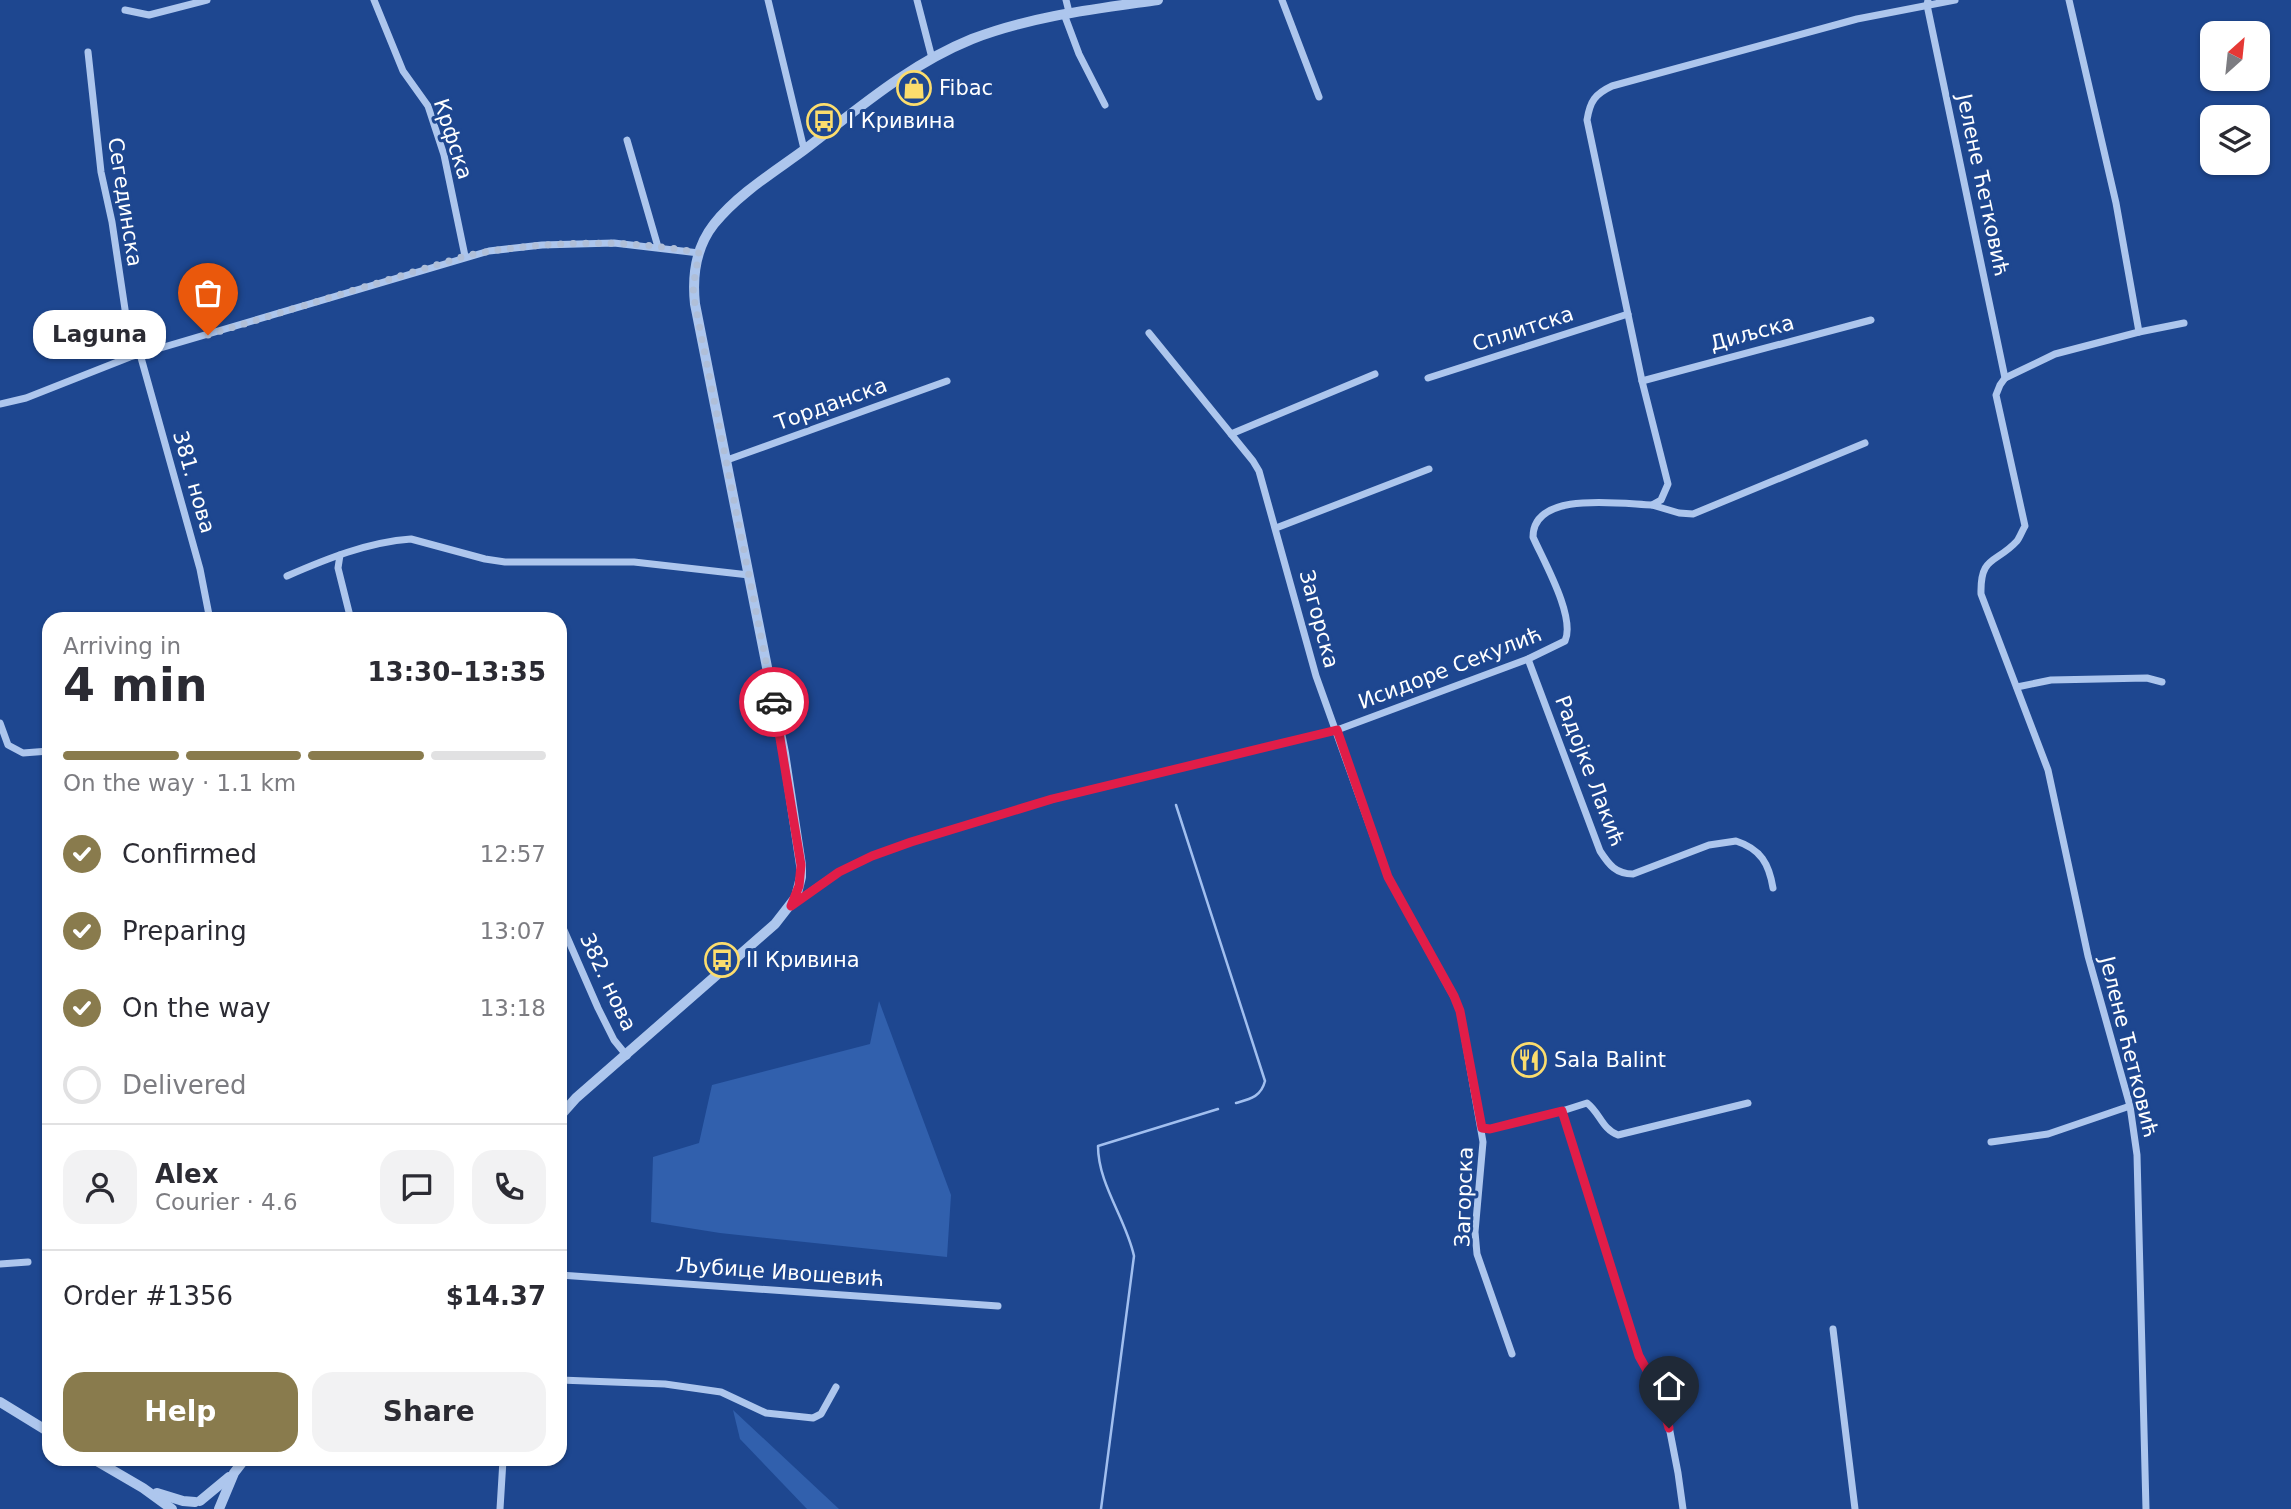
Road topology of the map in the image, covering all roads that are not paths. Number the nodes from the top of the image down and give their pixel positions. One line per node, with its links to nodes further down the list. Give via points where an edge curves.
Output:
1 (207, 0): 10 (street)
2 (374, 0): 22 (street, Крфска, via 403,71 428,106 444,155)
3 (768, 0): 19 (street)
4 (917, 0): 15 (street)
5 (1066, 0): 13 (street)
6 (1158, 0): 13 (street)
7 (1282, 0): 16 (street)
8 (1955, 0): 11 (street)
9 (2069, 0): 26 (street, via 2116,203)
10 (194, 2): 12 (street, via 149,15)
11 (1928, 3): 23 (street, via 1596,94 1587,120); 31 (street, Јелене Ћетковић)
12 (125, 10)
13 (1066, 13): 15 (street, via 972,39); 17 (street, via 1079,54)
14 (88, 52): 28 (street, Сегединска, via 101,172 129,336)
15 (932, 58): 19 (street, via 896,79)
16 (1319, 97)
17 (1105, 105)
18 (627, 140): 20 (street)
19 (804, 149): 21 (street, via 728,209)
20 (658, 247): 21 (street); 22 (street, via 542,245)
21 (699, 253): 37 (street, via 695,304)
22 (465, 256): 28 (street)
23 (1628, 314): 30 (street, Сплитска); 33 (street)
24 (1871, 320): 33 (street, Диљска)
25 (2184, 323): 26 (street)
26 (2139, 332): 31 (street, via 2055,354)
27 (1149, 333): 35 (street, Загорска)
28 (141, 354): 34 (street); 44 (street, 381. нова)
29 (1375, 374): 35 (street)
30 (1428, 378)
31 (2006, 378): 48 (street, Јелене Ћетковић, via 1996,395 2025,526 2017,541 1982,571 1981,594)
32 (947, 381): 37 (street, Торданска)
33 (1642, 381): 39 (street, via 1668,484 1661,500)
34 (0, 404)
35 (1231, 434): 40 (street, Загорска, via 1259,471)
36 (1865, 443): 39 (street, via 1693,514)
37 (727, 460): 42 (street)
38 (1429, 469): 40 (street)
39 (1652, 505): 46 (street, Исидоре Секулић, via 1584,503 1555,508 1538,518 1533,537 1561,601 1569,633 1559,645)
40 (1276, 528): 50 (street, Загорска, via 1316,676)
41 (340, 555): 42 (street, via 411,539 514,563 634,562); 43 (street); 45 (street, via 338,568)
42 (750, 575): 53 (street, via 801,865)
43 (287, 576)
44 (208, 612)
45 (349, 612)
46 (1528, 659): 50 (street, Исидоре Секулић); 52 (street, Радојке Лакић, via 1600,851 1615,870 1633,874 1709,845 1736,841 1762,856)
47 (2162, 682): 48 (street, via 2147,678 2051,680)
48 (2017, 687): 57 (street, Јелене Ћетковић, via 2048,770 2088,956)
49 (0, 723): 51 (street, via 8,745 23,753)
50 (1337, 730): 53 (street, Исидоре Секулић, via 1052,799 911,842 839,872); 60 (street, Загорска, via 1388,877 1460,1011)
51 (42, 752)
52 (1773, 888)
53 (791, 906): 55 (street)
54 (567, 937): 55 (street, 382. нова, via 614,1040)
55 (627, 1056): 58 (street)
56 (1748, 1103): 59 (street, via 1618,1135 1606,1129 1587,1103)
57 (2130, 1106): 61 (street, via 2049,1134); 84 (street, Јелене Ћетковић, via 2137,1154)
58 (567, 1108)
59 (1562, 1111): 60 (street); 82 (street, via 1639,1356 1665,1406)
60 (1482, 1128): 67 (street, Загорска, via 1477,1254)
61 (1992, 1142)
62 (28, 1262): 63 (street)
63 (0, 1264)
64 (567, 1275): 65 (street, Љубице Ивошевић)
65 (998, 1306)
66 (1833, 1329): 83 (street)
67 (1512, 1354)
68 (567, 1380): 69 (street, via 665,1384 721,1392 766,1413 813,1418 821,1414)
69 (836, 1387)
70 (0, 1402): 71 (street)
71 (42, 1428)
72 (105, 1466): 76 (street)
73 (239, 1466): 75 (street)
74 (503, 1466): 81 (street)
75 (234, 1473): 77 (street); 80 (street)
76 (143, 1488): 77 (street); 78 (street)
77 (197, 1501): 79 (street); 80 (street)
78 (172, 1509)
79 (185, 1509)
80 (217, 1509)
81 (500, 1509)
82 (1683, 1509)
83 (1855, 1509)
84 (2146, 1509)

